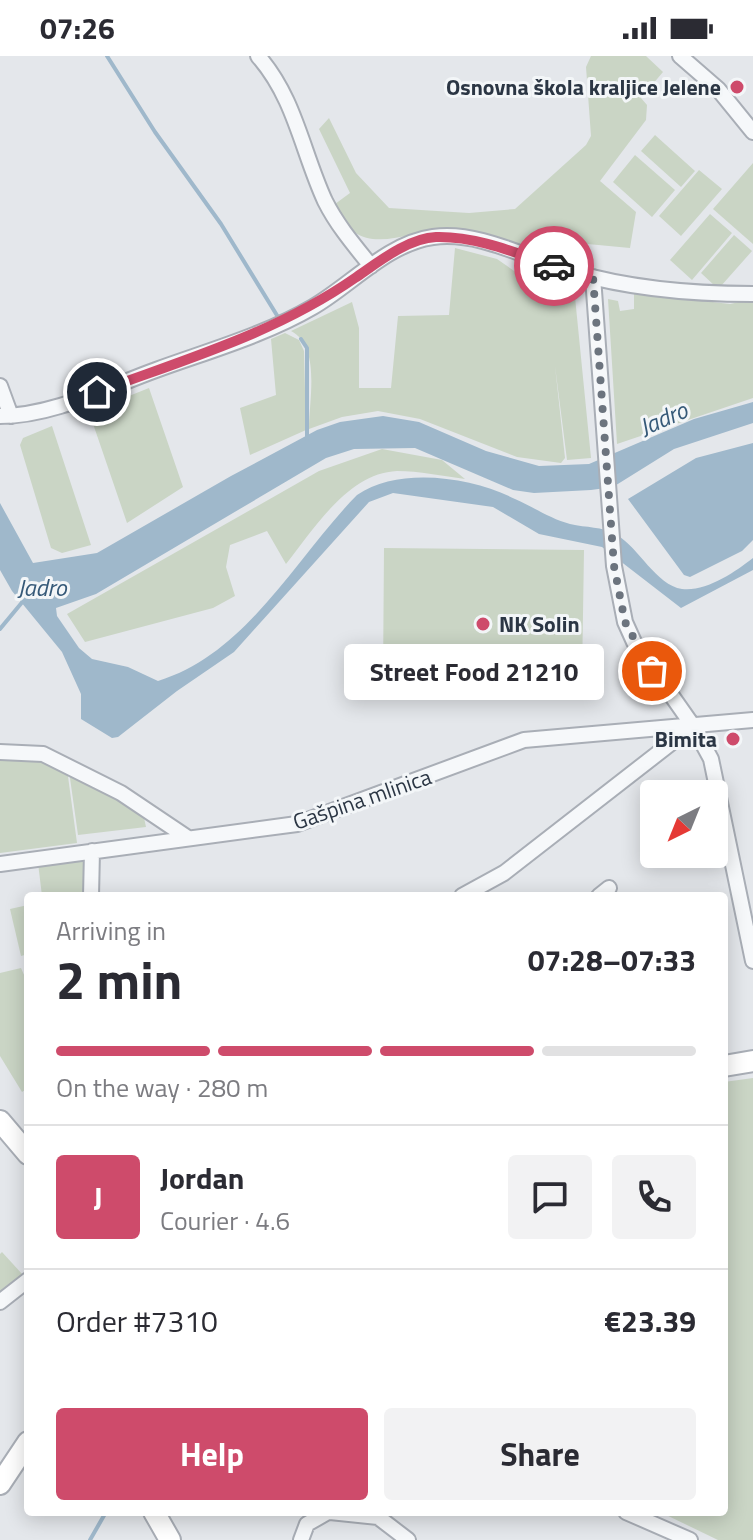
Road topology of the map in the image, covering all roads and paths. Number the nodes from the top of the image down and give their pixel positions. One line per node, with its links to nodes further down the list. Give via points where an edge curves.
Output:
1 (258, 56): 4 (street, via 290,103 338,226)
2 (680, 56): 3 (street, via 718,89)
3 (753, 132)
4 (371, 266): 5 (street, via 433,237 475,240); 8 (street, via 313,307 257,333 70,402)
5 (593, 277): 6 (street, via 687,294); 10 (street, via 614,566 625,622)
6 (753, 294)
7 (0, 386): 8 (street)
8 (6, 416)
9 (753, 720): 10 (street, Gašpina mlinica)
10 (693, 726): 12 (street, Gašpina mlinica, via 524,740 297,824); 16 (street, via 504,873); 17 (street, via 711,759)
11 (0, 752): 12 (street, via 54,759 121,793)
12 (188, 838): 13 (street, Gašpina mlinica)
13 (92, 851): 14 (street, Gašpina mlinica); 15 (street)
14 (0, 864)
15 (91, 892)
16 (469, 892)
17 (753, 961)
18 (753, 1061): 19 (street)
19 (728, 1065)
20 (0, 1121): 21 (street)
21 (24, 1149)
22 (24, 1283): 23 (street)
23 (0, 1302)
24 (24, 1448): 26 (street)
25 (24, 1459): 26 (street)
26 (4, 1478)
27 (156, 1516): 31 (street)
28 (322, 1516): 32 (street, via 307,1524)
29 (368, 1516): 33 (street, via 378,1517)
30 (635, 1516): 34 (street)
31 (170, 1540)
32 (301, 1540)
33 (408, 1540)
34 (690, 1540)

